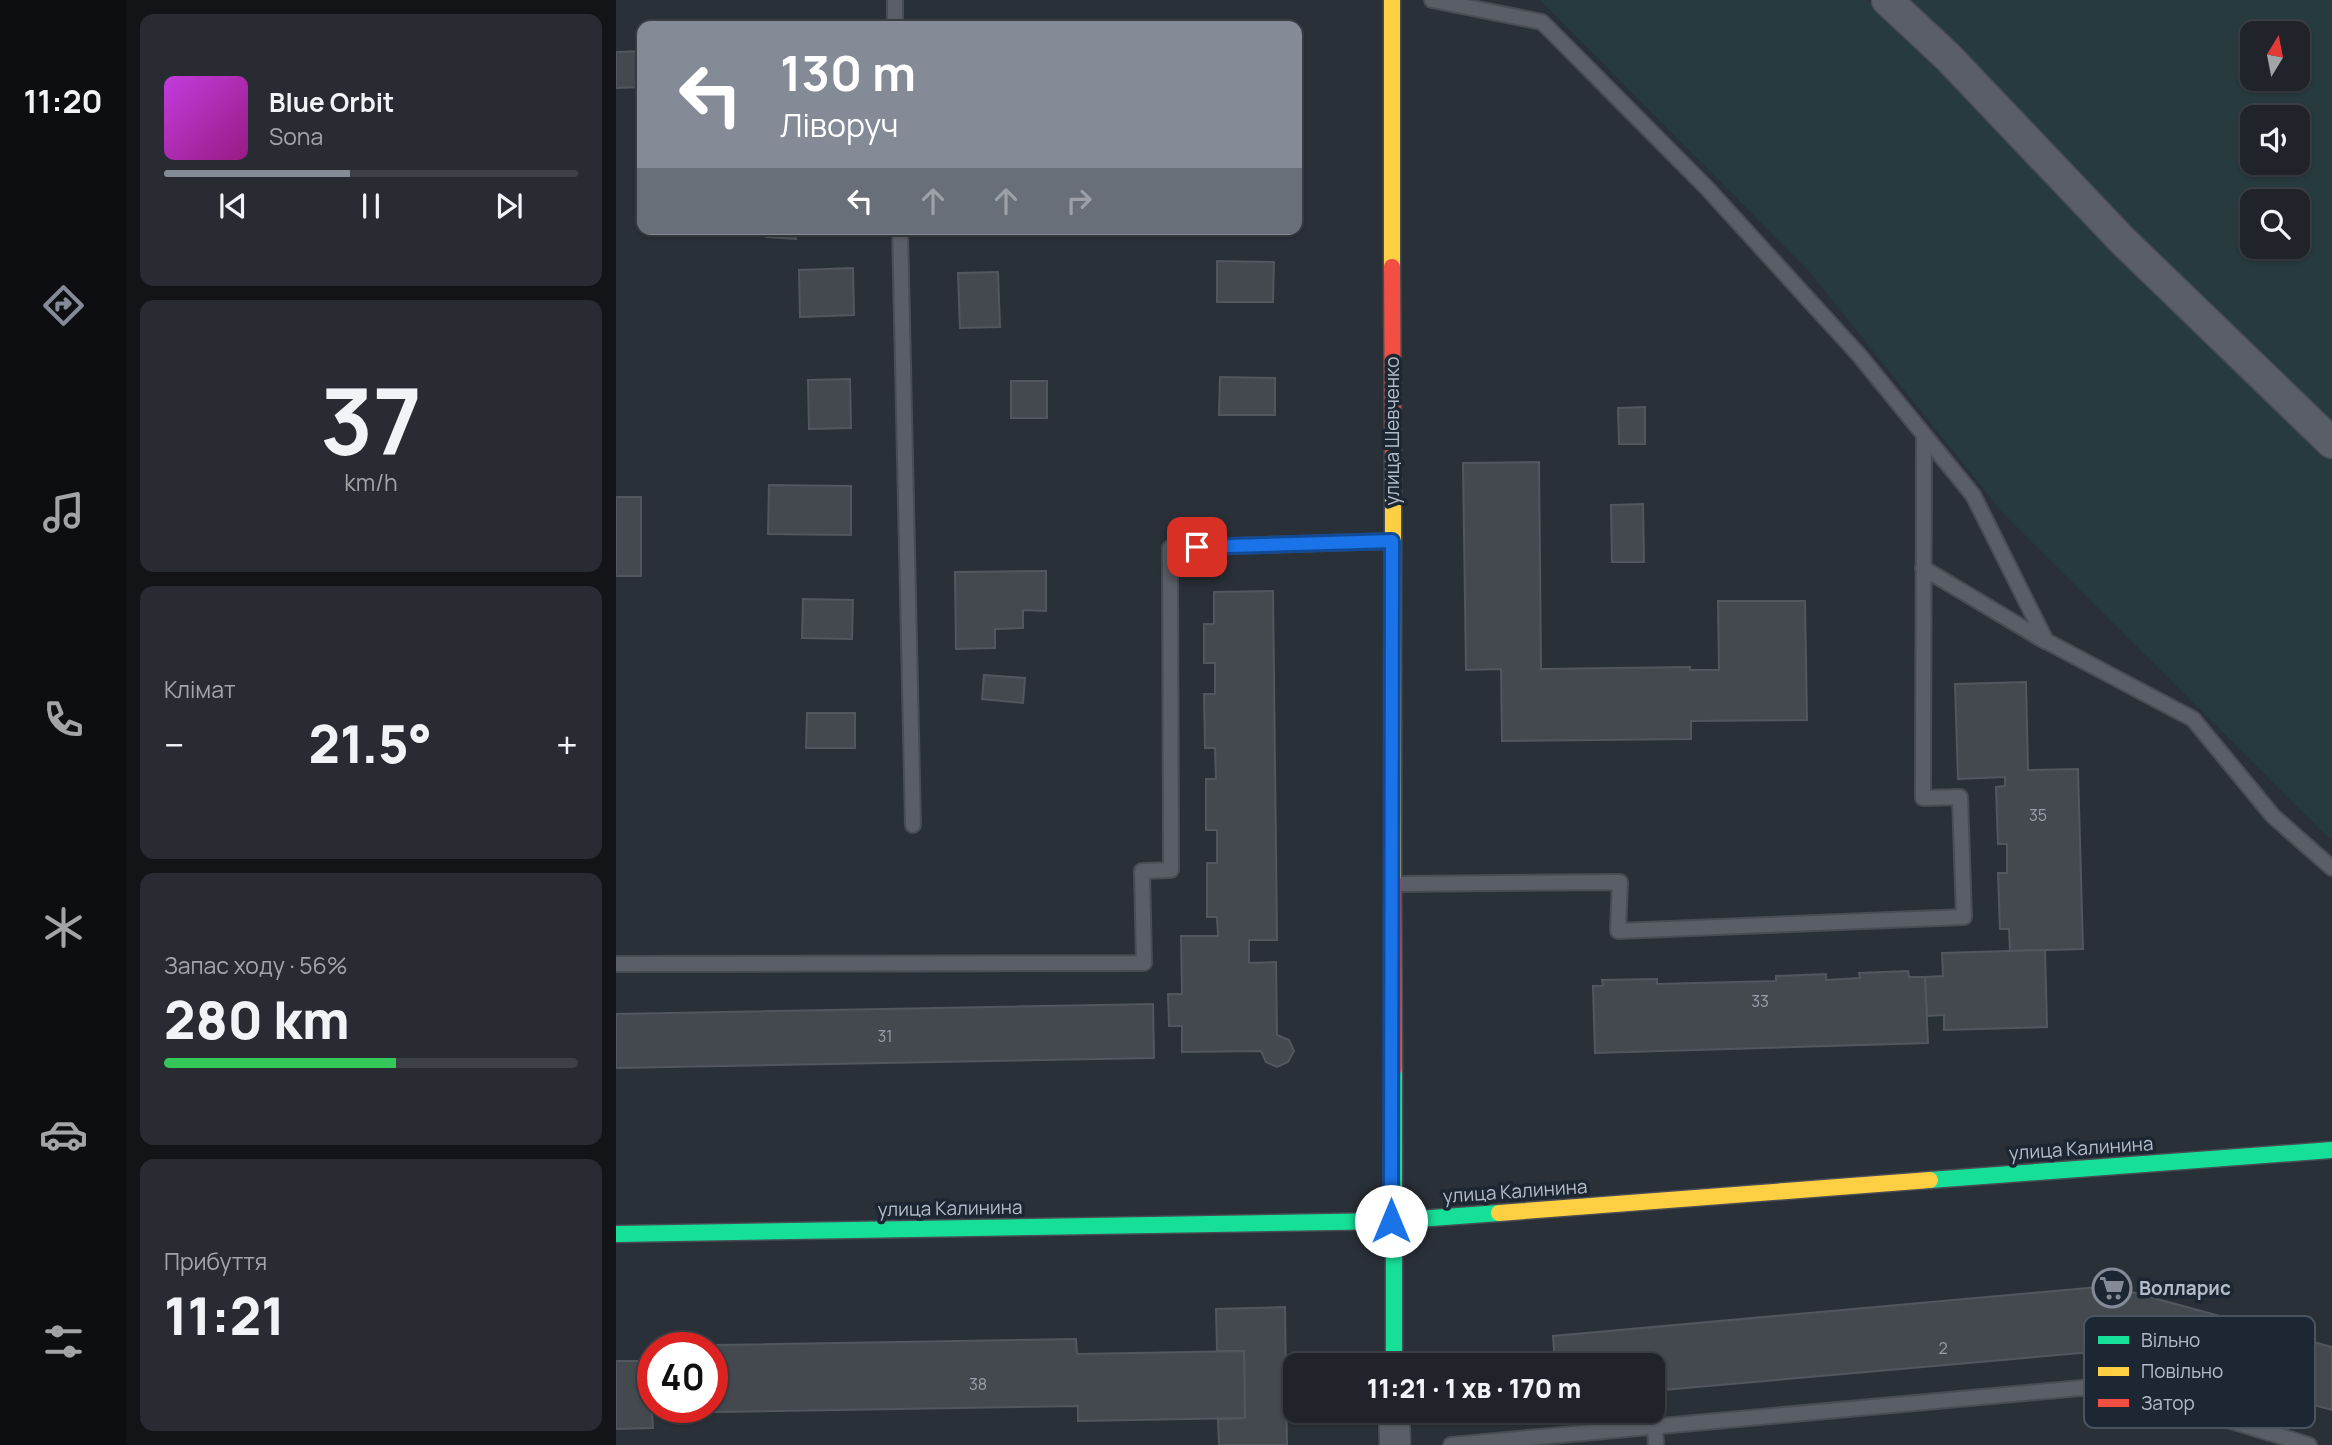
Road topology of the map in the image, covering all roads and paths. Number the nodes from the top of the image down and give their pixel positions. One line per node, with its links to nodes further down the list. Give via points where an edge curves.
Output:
1 (895, 0): 5 (lane)
2 (1392, 0): 9 (main road, улица Шевченко)
3 (1432, 0): 7 (lane, via 1542,22 1706,187 1859,355)
4 (1887, 0): 8 (street, via 1948,57 2122,240)
5 (895, 21)
6 (900, 235): 12 (lane)
7 (1924, 435): 10 (lane); 11 (lane, via 1973,495)
8 (2332, 443)
9 (1392, 541): 14 (main road, улица Шевченко); 15 (lane, via 1170,548 1171,870 1142,870 1144,962)
10 (1923, 568): 11 (lane); 14 (lane, via 1923,798 1960,797 1964,917 1618,931 1620,881)
11 (2046, 641): 13 (lane, via 2193,719 2273,816)
12 (913, 825)
13 (2332, 867)
14 (1391, 884): 17 (main road, улица Шевченко)
15 (616, 964)
16 (2332, 1150): 17 (main road, улица Калинина)
17 (1391, 1221): 18 (main road, улица Калинина); 19 (main road, улица Шевченко)
18 (616, 1234)
19 (1394, 1353)
20 (2084, 1388): 22 (lane)
21 (1394, 1423): 24 (street)
22 (1655, 1427): 25 (lane); 26 (lane)
23 (2254, 1428): 27 (lane)
24 (1395, 1445)
25 (1451, 1445)
26 (1656, 1445)
27 (2309, 1445)

